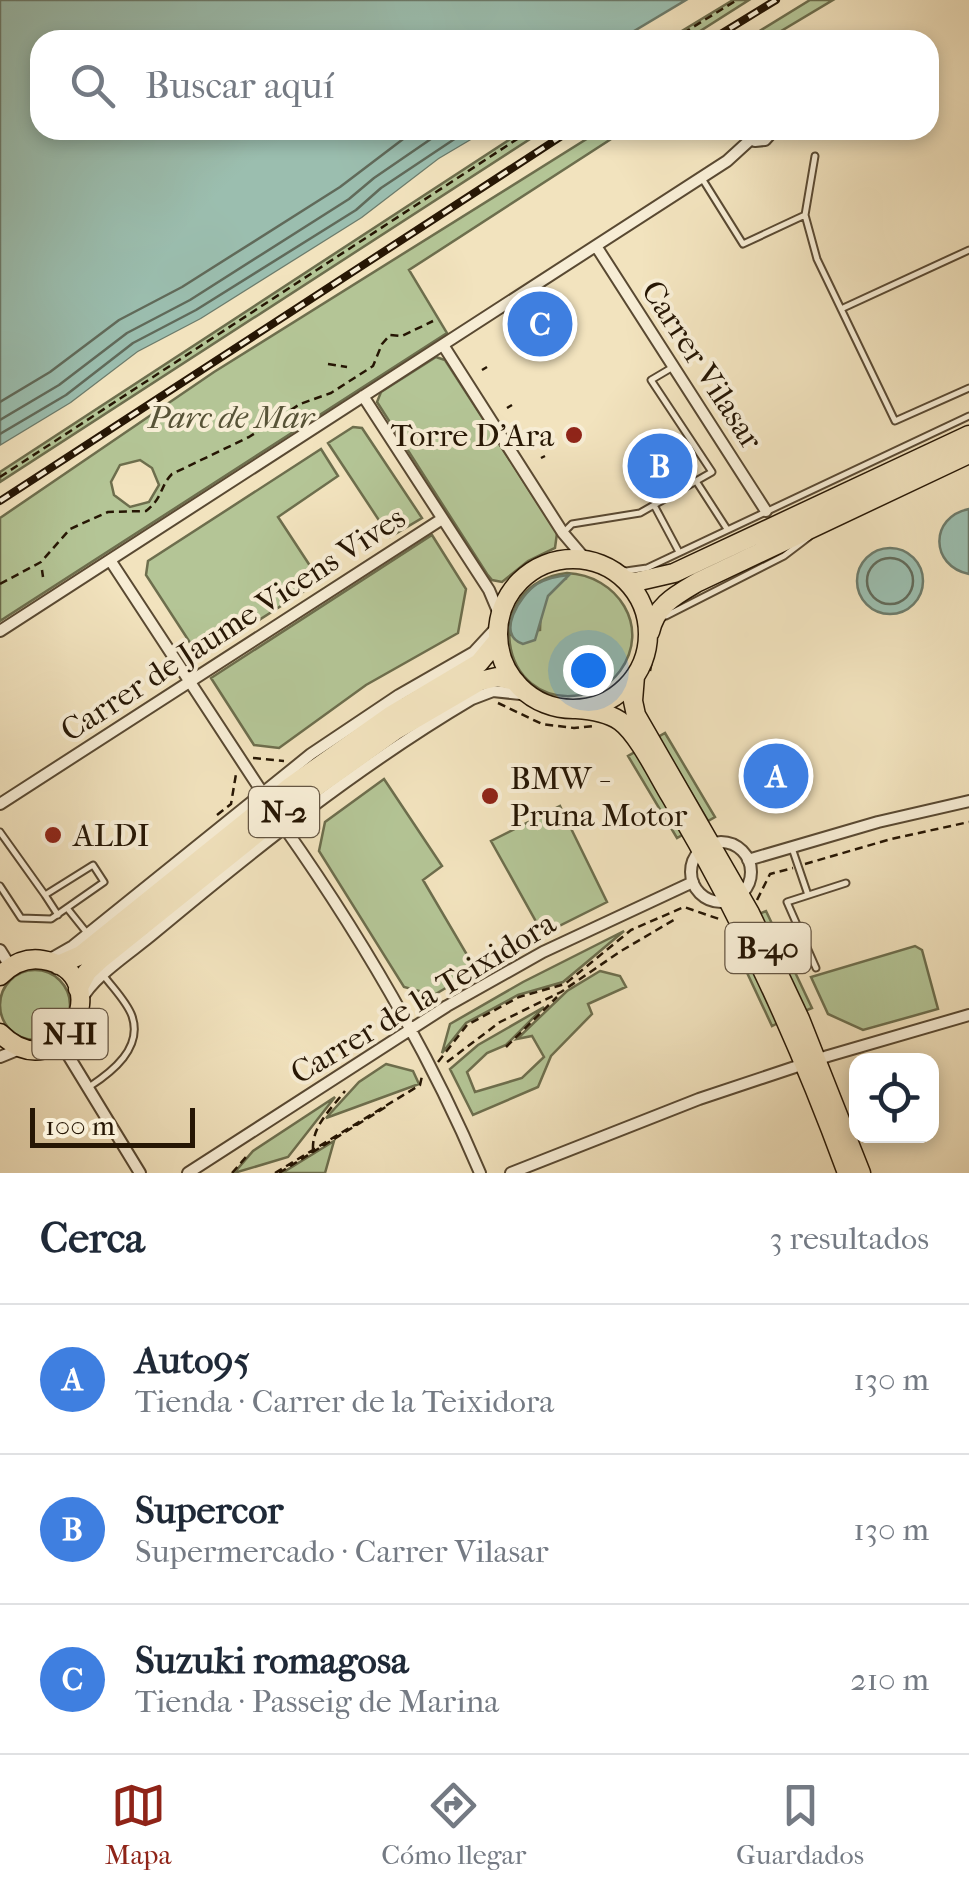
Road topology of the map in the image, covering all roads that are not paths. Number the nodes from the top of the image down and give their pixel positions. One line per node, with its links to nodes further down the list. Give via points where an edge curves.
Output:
1 (750, 140): 2 (street); 4 (street)
2 (766, 140)
3 (815, 156): 5 (lane)
4 (702, 177): 5 (lane, via 743,244); 6 (street)
5 (805, 215): 8 (lane)
6 (596, 246): 9 (street); 10 (street, Carrer Vilasar)
7 (969, 250): 8 (lane)
8 (842, 309): 11 (lane, via 895,421)
9 (443, 345): 12 (street); 21 (street)
10 (674, 367): 16 (lane, via 651,380 712,472); 18 (street, Carrer Vilasar)
11 (969, 388)
12 (363, 396): 19 (street); 23 (street)
13 (969, 416): 18 (lane)
14 (969, 435): 25 (main road, via 674,573)
15 (964, 459): 28 (main road, via 674,596 655,616)
16 (696, 482): 17 (lane); 20 (lane)
17 (655, 507): 21 (lane, via 572,524); 22 (lane)
18 (766, 511): 20 (lane)
19 (442, 519): 26 (street, via 490,590); 31 (street, Carrer de Jaume Vicens Vives)
20 (727, 528): 22 (lane)
21 (563, 533): 24 (street)
22 (679, 552): 24 (lane, via 634,571)
23 (110, 560): 27 (street); 31 (street)
24 (595, 562): 25 (main road); 26 (main road, N-2, via 561,560 538,568 510,593)
25 (626, 580): 28 (main road, via 646,612)
26 (499, 627): 30 (main road, via 502,658); 34 (street, via 474,652 358,722); 51 (main road, N-2, via 479,663 336,752 81,956)
27 (0, 631)
28 (649, 638): 29 (main road)
29 (635, 676): 33 (main road, via 609,700); 39 (main road, B-40, via 636,715)
30 (515, 681): 32 (main road); 55 (main road, N-2, via 480,681 346,764 101,959 87,972)
31 (189, 682): 34 (street); 36 (street, Carrer de Jaume Vicens Vives)
32 (530, 695): 33 (main road); 37 (street, via 493,691 472,699)
33 (576, 708): 39 (main road, B-40, via 628,728)
34 (262, 792): 50 (street)
35 (969, 801): 40 (street)
36 (0, 804)
37 (284, 827): 54 (street); 57 (street)
38 (0, 832): 45 (lane)
39 (707, 847): 41 (street, via 730,844); 42 (street, via 693,862); 47 (main road, B-40)
40 (792, 848): 41 (street); 46 (lane)
41 (748, 860): 47 (street, via 751,875)
42 (693, 882): 47 (street, via 704,896); 57 (street, Carrer de la Teixidora, via 543,952)
43 (846, 883): 46 (lane)
44 (0, 886): 49 (lane, via 21,918)
45 (45, 895): 48 (lane, via 93,864 104,882); 49 (lane)
46 (808, 895): 53 (lane, via 787,902)
47 (738, 905): 60 (main road, B-40)
48 (67, 908): 49 (lane); 50 (lane)
49 (58, 915)
50 (88, 934): 51 (street)
51 (51, 962): 52 (main road, N-II); 55 (main road, N-II, via 66,971)
52 (3, 964)
53 (816, 968)
54 (104, 976): 55 (street); 61 (lane, via 132,1014 134,1034 119,1064)
55 (79, 995): 58 (main road, N-II, via 78,1020)
56 (969, 1015): 60 (street)
57 (410, 1029): 63 (street, Carrer de la Teixidora); 64 (street)
58 (60, 1042): 59 (main road, N-II, via 38,1050); 61 (street)
59 (7, 1045)
60 (811, 1061): 65 (street); 66 (main road, B-40); 67 (main road, B-40)
61 (89, 1086): 62 (street)
62 (140, 1173)
63 (188, 1173)
64 (480, 1173)
65 (511, 1173)
66 (847, 1173)
67 (861, 1173)

